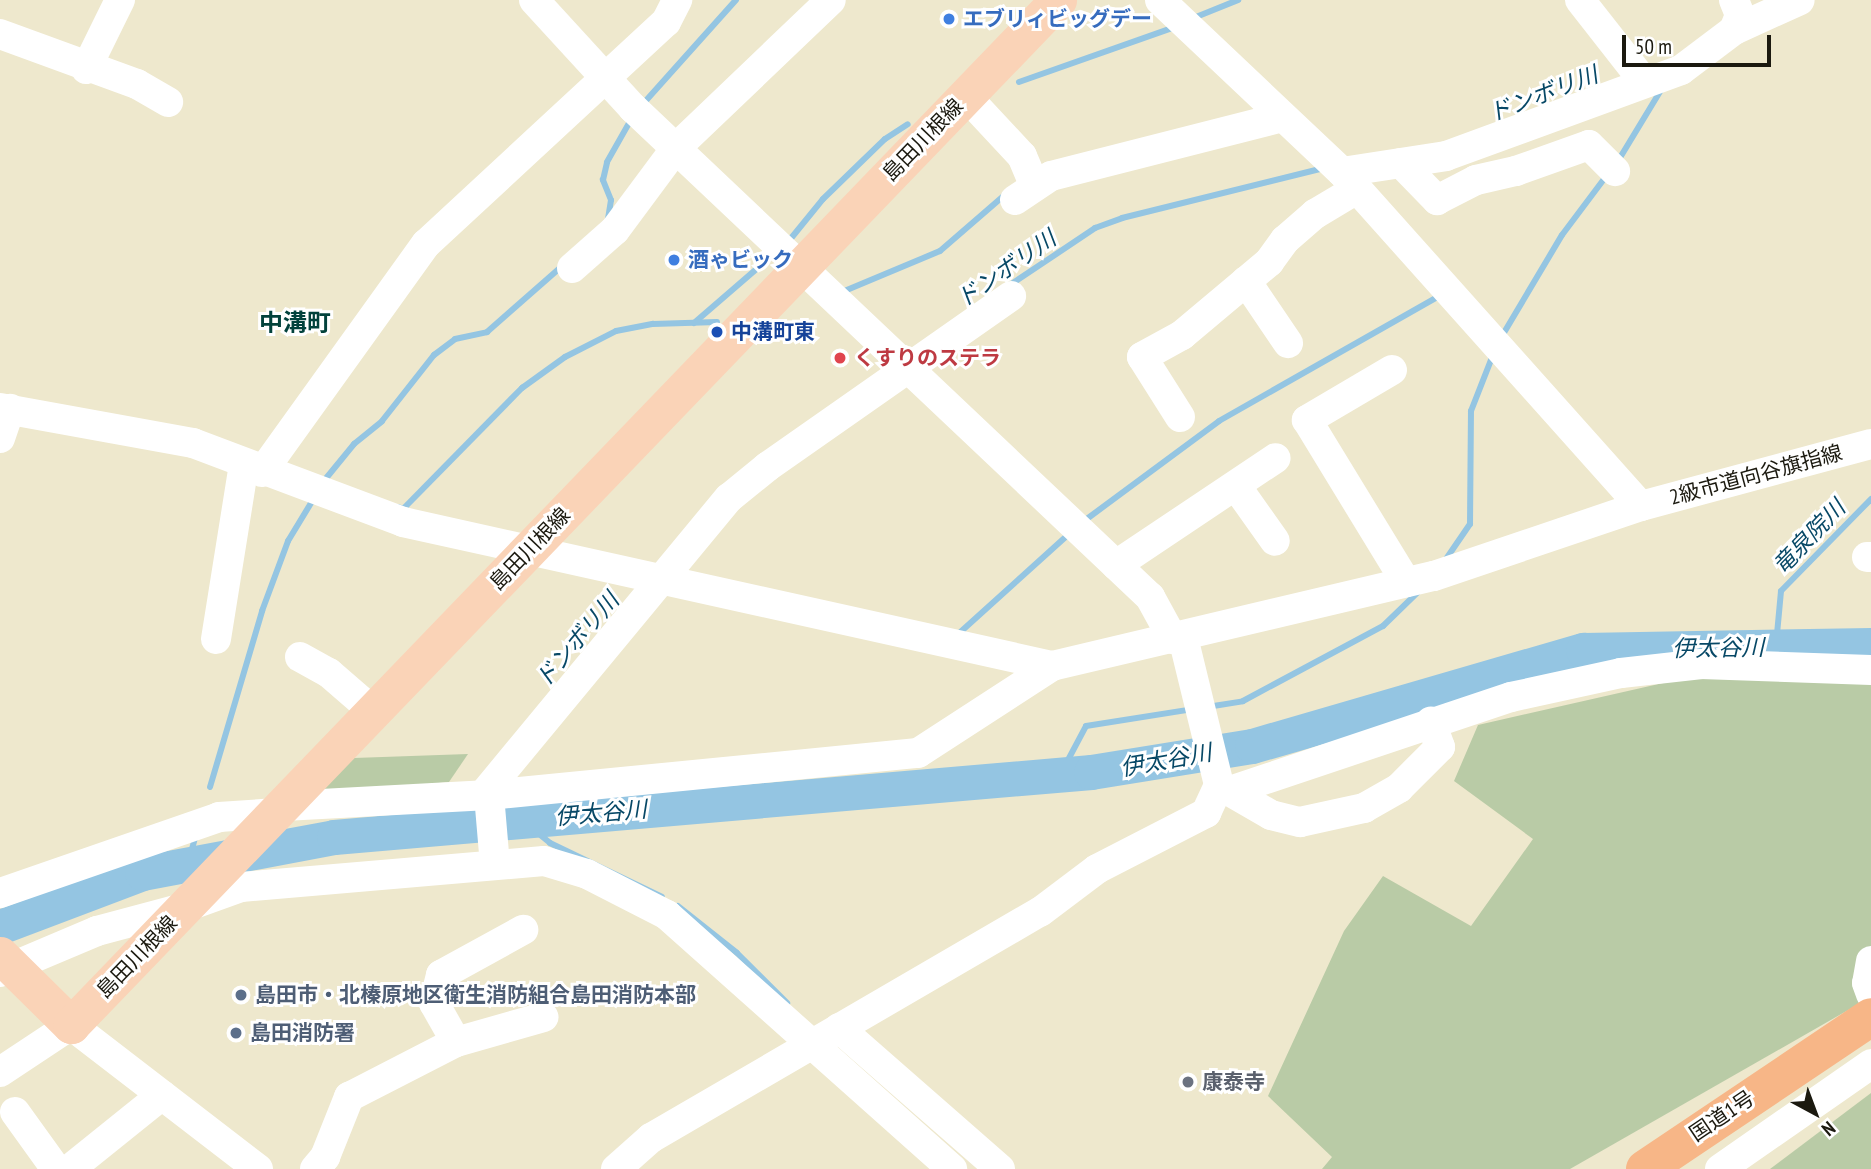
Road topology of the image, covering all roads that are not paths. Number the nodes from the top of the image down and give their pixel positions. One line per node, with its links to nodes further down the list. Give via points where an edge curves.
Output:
1 (120, 0): 12 (street)
2 (534, 0): 13 (street)
3 (677, 0): 13 (street, via 666,22)
4 (831, 0): 18 (street)
5 (1058, 0): 15 (main road, 島田川根線)
6 (1160, 0): 17 (street)
7 (1580, 0): 14 (street)
8 (1734, 0): 10 (street, via 1740,16)
9 (1800, 0): 10 (street)
10 (1734, 30): 14 (street, via 1681,70)
11 (0, 34): 12 (street)
12 (86, 69): 16 (street, via 137,84)
13 (603, 76): 18 (street); 34 (street, via 426,244)
14 (1645, 83): 19 (street, via 1446,156)
15 (966, 96): 17 (street, via 1022,156 1025,192); 22 (main road, 島田川根線)
16 (168, 102)
17 (1282, 117): 21 (street)
18 (676, 148): 22 (street); 23 (street, via 615,230)
19 (1401, 163): 20 (street, via 1437,200 1476,180 1589,145); 21 (street)
20 (1615, 171)
21 (1349, 181): 24 (street); 36 (street)
22 (785, 253): 27 (street); 38 (main road, 島田川根線)
23 (572, 268)
24 (1246, 281): 26 (street); 30 (street, via 1182,335 1142,357)
25 (1011, 296): 27 (street)
26 (1288, 343)
27 (907, 367): 39 (street); 40 (street, via 729,498)
28 (1392, 370): 41 (street, via 1307,420)
29 (5, 409): 31 (street); 34 (street, via 157,433)
30 (1180, 417)
31 (0, 438)
32 (1871, 444): 36 (street, 2級市道向谷旗指線)
33 (1276, 458): 35 (street)
34 (253, 469): 38 (street, via 403,522); 43 (street)
35 (1236, 486): 37 (street); 39 (street)
36 (1641, 506): 41 (street, 2級市道向谷旗指線)
37 (1275, 541)
38 (529, 550): 40 (street); 47 (main road, 島田川根線)
39 (1116, 565): 42 (street, via 1160,610)
40 (659, 581): 45 (street); 50 (street)
41 (1406, 582): 42 (street, 2級市道向谷旗指線)
42 (1178, 638): 45 (street, 2級市道向谷旗指線); 49 (street)
43 (216, 639)
44 (300, 657): 47 (street, via 329,673)
45 (1052, 667): 50 (street, via 918,753)
46 (1871, 670): 48 (street, via 1701,664 1621,673 1511,697)
47 (374, 712): 51 (main road, 島田川根線)
48 (1431, 722): 49 (street); 49 (street, via 1440,747 1399,788 1364,808 1300,821 1271,815)
49 (1222, 785): 62 (street, via 1215,802 1189,825 1097,869 1040,912)
50 (486, 795): 51 (street); 52 (street)
51 (277, 813): 53 (street, via 219,817); 54 (main road, 島田川根線)
52 (495, 865): 54 (street, via 241,887); 65 (street, via 544,861 583,872 667,915)
53 (0, 893)
54 (183, 908): 57 (street, via 97,931); 61 (main road, 島田川根線)
55 (523, 930): 64 (street, via 441,975 434,1003)
56 (1871, 961): 58 (street, via 1867,983)
57 (5, 964): 61 (main road)
58 (1871, 994)
59 (544, 1017): 64 (street)
60 (1871, 1017): 66 (highway, 国道1号)
61 (71, 1025): 68 (street); 69 (street)
62 (839, 1028): 65 (street); 78 (street)
63 (1871, 1036): 71 (highway, 国道1号)
64 (456, 1042): 75 (street, via 349,1097 325,1157)
65 (811, 1044): 76 (street, via 651,1138); 77 (street)
66 (1815, 1052): 79 (highway); 80 (highway, 国道1号)
67 (1871, 1064): 83 (street)
68 (0, 1072)
69 (162, 1095): 73 (street); 74 (street)
70 (15, 1112): 72 (street)
71 (1728, 1131): 81 (highway, 国道1号); 82 (highway)
72 (56, 1169)
73 (70, 1169)
74 (258, 1169)
75 (315, 1169)
76 (616, 1169)
77 (952, 1169)
78 (1000, 1169)
79 (1622, 1169)
80 (1644, 1169)
81 (1675, 1169)
82 (1687, 1169)
83 (1720, 1169)

